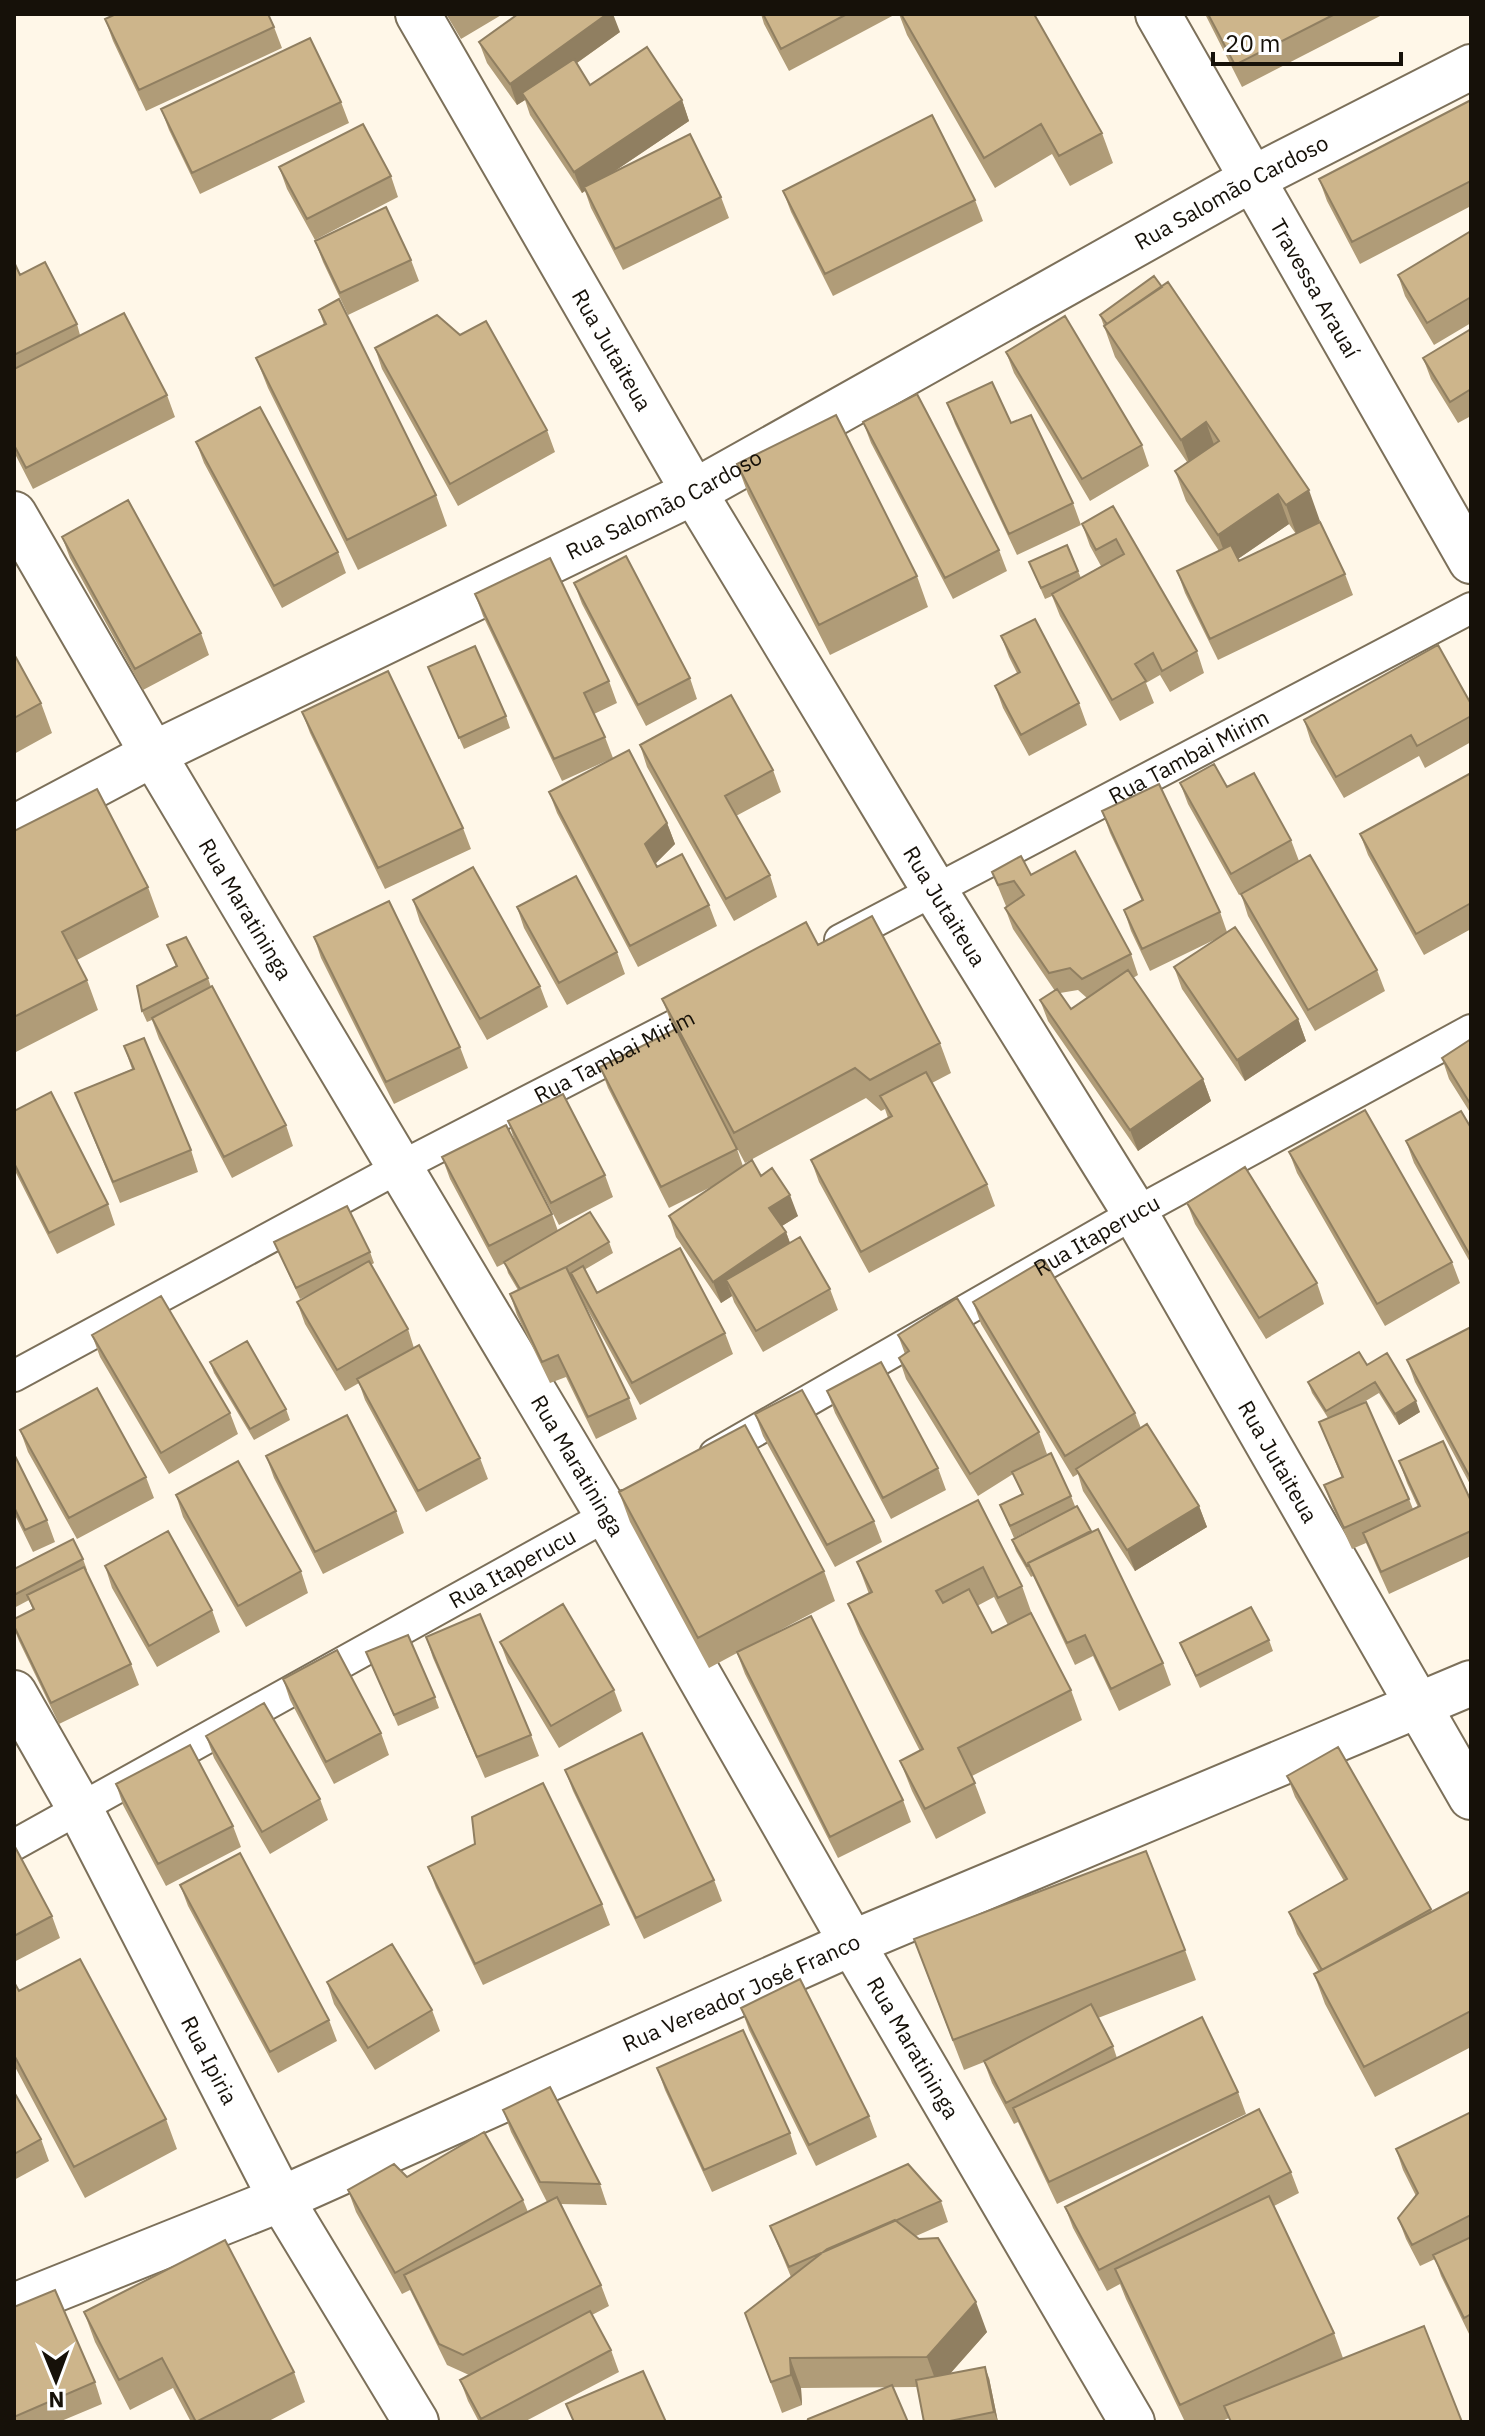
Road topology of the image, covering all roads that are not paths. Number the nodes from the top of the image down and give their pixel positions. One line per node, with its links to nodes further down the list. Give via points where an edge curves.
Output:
1 (418, 14): 5 (street, Rua Jutaiteua)
2 (1158, 14): 4 (street, Travessa Arauaí)
3 (1471, 67): 4 (street, Rua Salomão Cardoso)
4 (1252, 179): 5 (street, Rua Salomão Cardoso); 7 (street, Travessa Arauaí)
5 (694, 492): 9 (street, Rua Salomão Cardoso); 11 (street, Rua Jutaiteua)
6 (14, 514): 9 (street, Rua Maratininga)
7 (1471, 561)
8 (1471, 608): 11 (lane, Rua Tambai Mirim)
9 (153, 754): 10 (street, Rua Salomão Cardoso); 15 (street, Rua Maratininga)
10 (14, 828)
11 (935, 891): 12 (lane, Rua Tambai Mirim); 16 (street, Rua Jutaiteua)
12 (822, 949)
13 (737, 993): 15 (lane, Rua Tambai Mirim)
14 (1471, 1030): 16 (lane, Rua Itaperucu)
15 (400, 1167): 17 (lane, Rua Tambai Mirim); 20 (street, Rua Maratininga)
16 (1135, 1213): 18 (lane, Rua Itaperucu); 23 (street, Rua Jutaiteua)
17 (14, 1376)
18 (689, 1469)
19 (649, 1492): 20 (lane, Rua Itaperucu)
20 (608, 1516): 25 (lane, Rua Itaperucu); 27 (street, Rua Maratininga)
21 (1471, 1683): 23 (street, Rua Vereador José Franco)
22 (14, 1693): 25 (street, Rua Ipiria)
23 (1417, 1705): 24 (street, Rua Jutaiteua); 27 (street, Rua Vereador José Franco)
24 (1471, 1797)
25 (79, 1807): 26 (lane, Rua Itaperucu); 28 (street, Rua Ipiria)
26 (14, 1845)
27 (852, 1943): 28 (street, Rua Vereador José Franco); 31 (street, Rua Maratininga)
28 (281, 2199): 29 (street, Rua Vereador José Franco); 30 (street, Rua Ipiria)
29 (14, 2306)
30 (416, 2422)
31 (1132, 2422)

